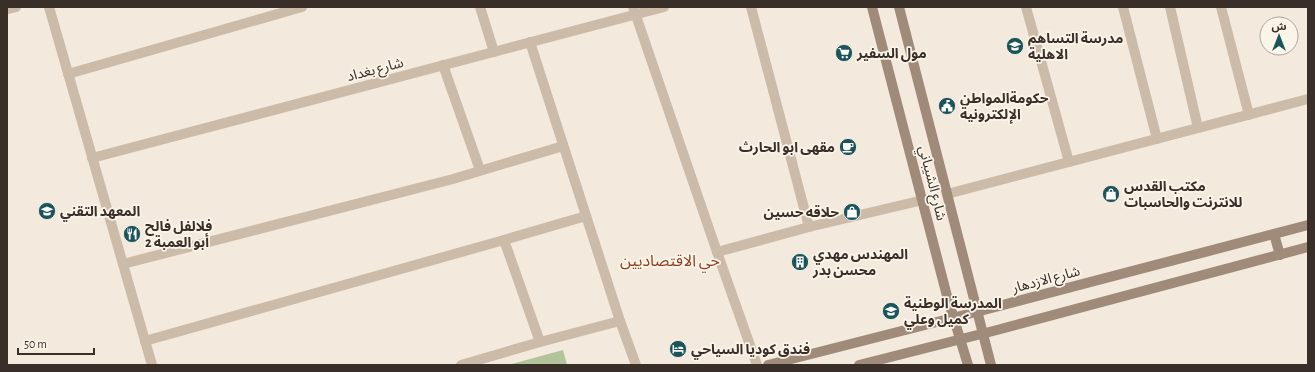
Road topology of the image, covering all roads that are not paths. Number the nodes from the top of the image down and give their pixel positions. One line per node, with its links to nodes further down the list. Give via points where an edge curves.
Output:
1 (16, 7): 13 (street)
2 (49, 7): 18 (street)
3 (302, 7): 18 (street)
4 (480, 7): 16 (street)
5 (664, 7): 14 (street, شارع بغداد)
6 (751, 7): 31 (street)
7 (872, 7): 28 (main road, شارع الشيباني)
8 (899, 7): 27 (main road, شارع الشيباني)
9 (1026, 7): 25 (street)
10 (1123, 7): 22 (street)
11 (1170, 7): 21 (street)
12 (1221, 7): 20 (street)
13 (7, 9)
14 (634, 11): 15 (street, شارع بغداد); 35 (street)
15 (530, 42): 16 (street, شارع بغداد); 23 (street)
16 (494, 52): 17 (street, شارع بغداد)
17 (443, 65): 24 (street, شارع بغداد); 26 (street)
18 (68, 74): 24 (street)
19 (1308, 99): 20 (street)
20 (1249, 115): 21 (street)
21 (1198, 128): 22 (street)
22 (1157, 139): 25 (street)
23 (563, 146): 26 (street); 29 (street)
24 (92, 158): 37 (street)
25 (1069, 162): 27 (street)
26 (480, 170): 37 (street)
27 (947, 194): 38 (main road, شارع الشيباني)
28 (923, 200): 31 (street); 39 (main road, شارع الشيباني)
29 (586, 216): 33 (street); 40 (street)
30 (1308, 225): 32 (main road, شارع الازدهار)
31 (809, 227): 35 (street)
32 (1274, 234): 36 (main road); 38 (main road, شارع الازدهار)
33 (504, 240): 43 (street); 44 (street)
34 (1308, 247): 36 (main road)
35 (717, 252): 48 (street)
36 (1280, 255): 41 (main road)
37 (123, 264): 43 (street)
38 (976, 312): 39 (main road, شارع الازدهار); 41 (main road, شارع الشيباني)
39 (953, 318): 42 (main road, شارع الشيباني); 49 (main road, شارع الازدهار)
40 (620, 321): 44 (street); 47 (street)
41 (982, 334): 42 (main road); 52 (main road, شارع الشيباني)
42 (959, 339): 50 (main road); 51 (main road, شارع الشيباني)
43 (145, 341): 45 (street)
44 (540, 342): 46 (street)
45 (152, 365)
46 (461, 365)
47 (636, 365)
48 (756, 365)
49 (768, 365)
50 (859, 365)
51 (968, 365)
52 (991, 365)

